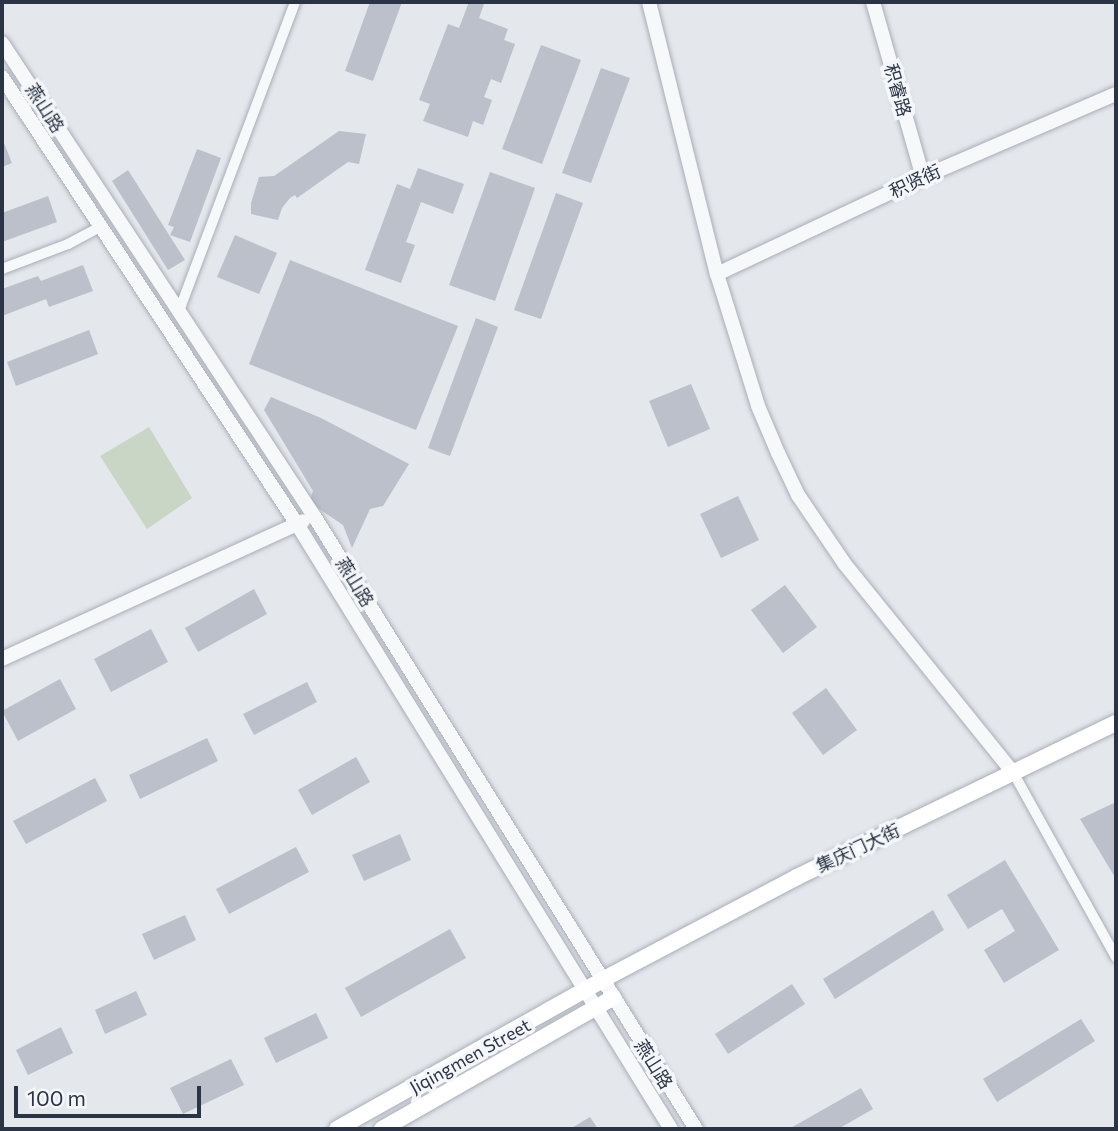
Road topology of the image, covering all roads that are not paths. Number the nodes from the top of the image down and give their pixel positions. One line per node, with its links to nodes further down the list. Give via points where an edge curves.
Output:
1 (295, 2): 11 (street)
2 (649, 2): 10 (street)
3 (873, 2): 7 (street, 积睿路)
4 (2, 43): 11 (street, 燕山路)
5 (2, 77): 8 (street, 燕山路)
6 (1116, 93): 7 (street, 积贤街)
7 (923, 177): 10 (street, 积贤街)
8 (100, 227): 9 (street); 13 (street, 燕山路)
9 (2, 269)
10 (717, 274): 16 (street, via 758,406 798,495 844,563)
11 (179, 311): 12 (street, 燕山路)
12 (314, 516): 13 (street); 18 (street, 燕山路)
13 (297, 524): 14 (street); 19 (street, 燕山路)
14 (2, 659)
15 (1116, 723): 16 (main road, 集庆门大街)
16 (1014, 774): 17 (street); 18 (main road, 集庆门大街, via 797,877)
17 (1116, 957)
18 (602, 981): 19 (main road, Jiqingmen Street); 20 (street, 燕山路)
19 (587, 992): 21 (street, 燕山路); 22 (main road, Jiqingmen Street)
20 (612, 998): 21 (main road, Jiqingmen Street); 25 (street, 燕山路)
21 (596, 1008): 23 (main road, Jiqingmen Street); 24 (street, 燕山路)
22 (337, 1129)
23 (382, 1129)
24 (671, 1129)
25 (696, 1129)

